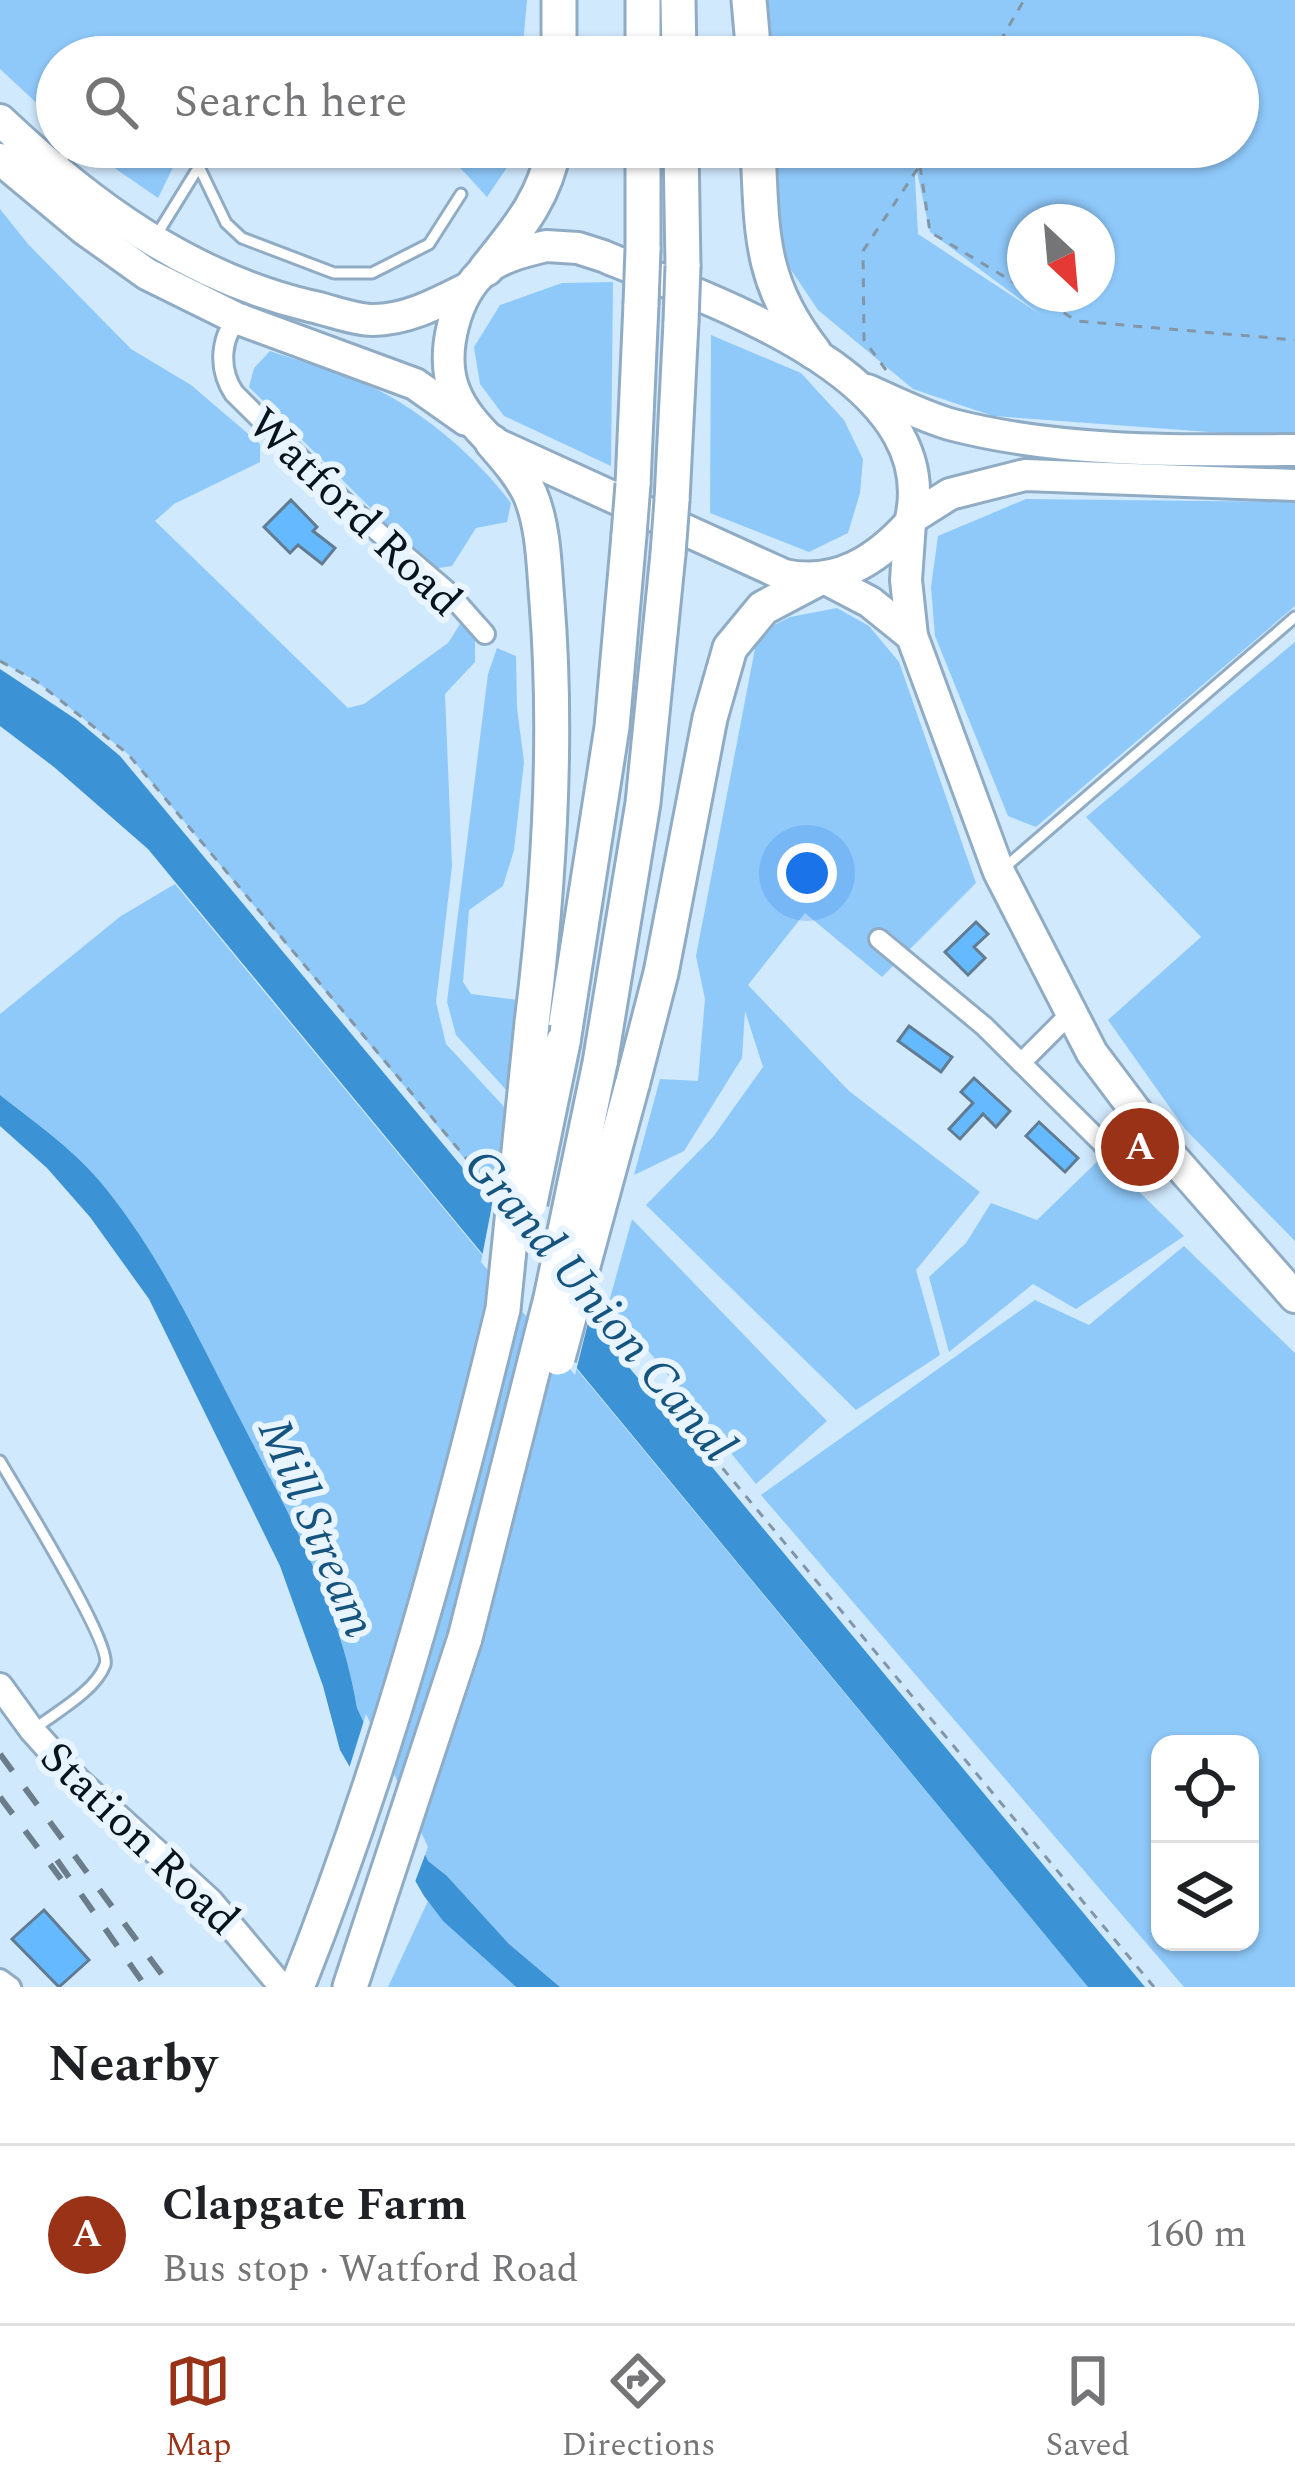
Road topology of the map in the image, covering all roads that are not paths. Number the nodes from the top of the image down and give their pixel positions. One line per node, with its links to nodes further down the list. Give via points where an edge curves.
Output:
1 (559, 0): 5 (highway)
2 (643, 0): 6 (highway)
3 (678, 0): 7 (highway)
4 (749, 0): 8 (highway)
5 (560, 36)
6 (643, 36)
7 (679, 36)
8 (752, 36)
9 (0, 120): 10 (main road)
10 (36, 143)
11 (0, 159): 23 (main road, Watford Road, via 146,274)
12 (70, 168): 20 (main road, via 119,222)
13 (198, 168): 20 (lane)
14 (199, 168): 19 (lane, via 242,238 334,274 372,273 415,253)
15 (550, 168): 21 (highway, via 540,198)
16 (643, 168): 40 (highway, bridge, via 633,484 612,727 563,1042)
17 (681, 168): 42 (highway, bridge, via 672,500 643,803 551,1298)
18 (759, 168): 24 (highway, via 766,263 791,323)
19 (461, 194)
20 (153, 241): 22 (main road)
21 (477, 278): 22 (main road, via 427,308 371,320); 24 (main road, via 522,251 578,248); 26 (main road, via 458,310 450,347 452,385)
22 (273, 297): 23 (street)
23 (236, 318): 26 (main road, Watford Road, via 415,383); 32 (street, Watford Road, via 222,366 234,393)
24 (814, 352): 25 (main road)
25 (856, 385): 27 (main road, via 951,424 1021,437); 29 (main road, via 906,451)
26 (484, 435): 30 (main road, Watford Road, via 784,575); 40 (highway, bridge, via 522,481 536,513 550,637 543,934)
27 (1295, 450)
28 (1295, 485): 29 (main road, via 1025,475 950,494)
29 (911, 520): 30 (main road, via 874,558); 33 (main road)
30 (821, 579): 33 (main road, via 870,602); 42 (highway, bridge, via 763,608 730,648 632,1085 517,1505)
31 (1295, 617): 34 (lane)
32 (485, 634)
33 (912, 636): 34 (main road)
34 (999, 872): 36 (main road)
35 (879, 939): 37 (street)
36 (1072, 1012): 37 (street); 39 (main road, via 1092,1053 1159,1142)
37 (1021, 1063): 38 (street)
38 (1120, 1160)
39 (1295, 1297)
40 (503, 1309): 48 (highway, via 392,1720)
41 (0, 1460): 44 (lane, via 106,1654 98,1676)
42 (465, 1639): 49 (highway)
43 (0, 1686): 44 (street, Station Road)
44 (32, 1730): 47 (street, Station Road, via 211,1901)
45 (0, 1979): 46 (street)
46 (11, 1987)
47 (282, 1987)
48 (297, 1987)
49 (350, 1987)

